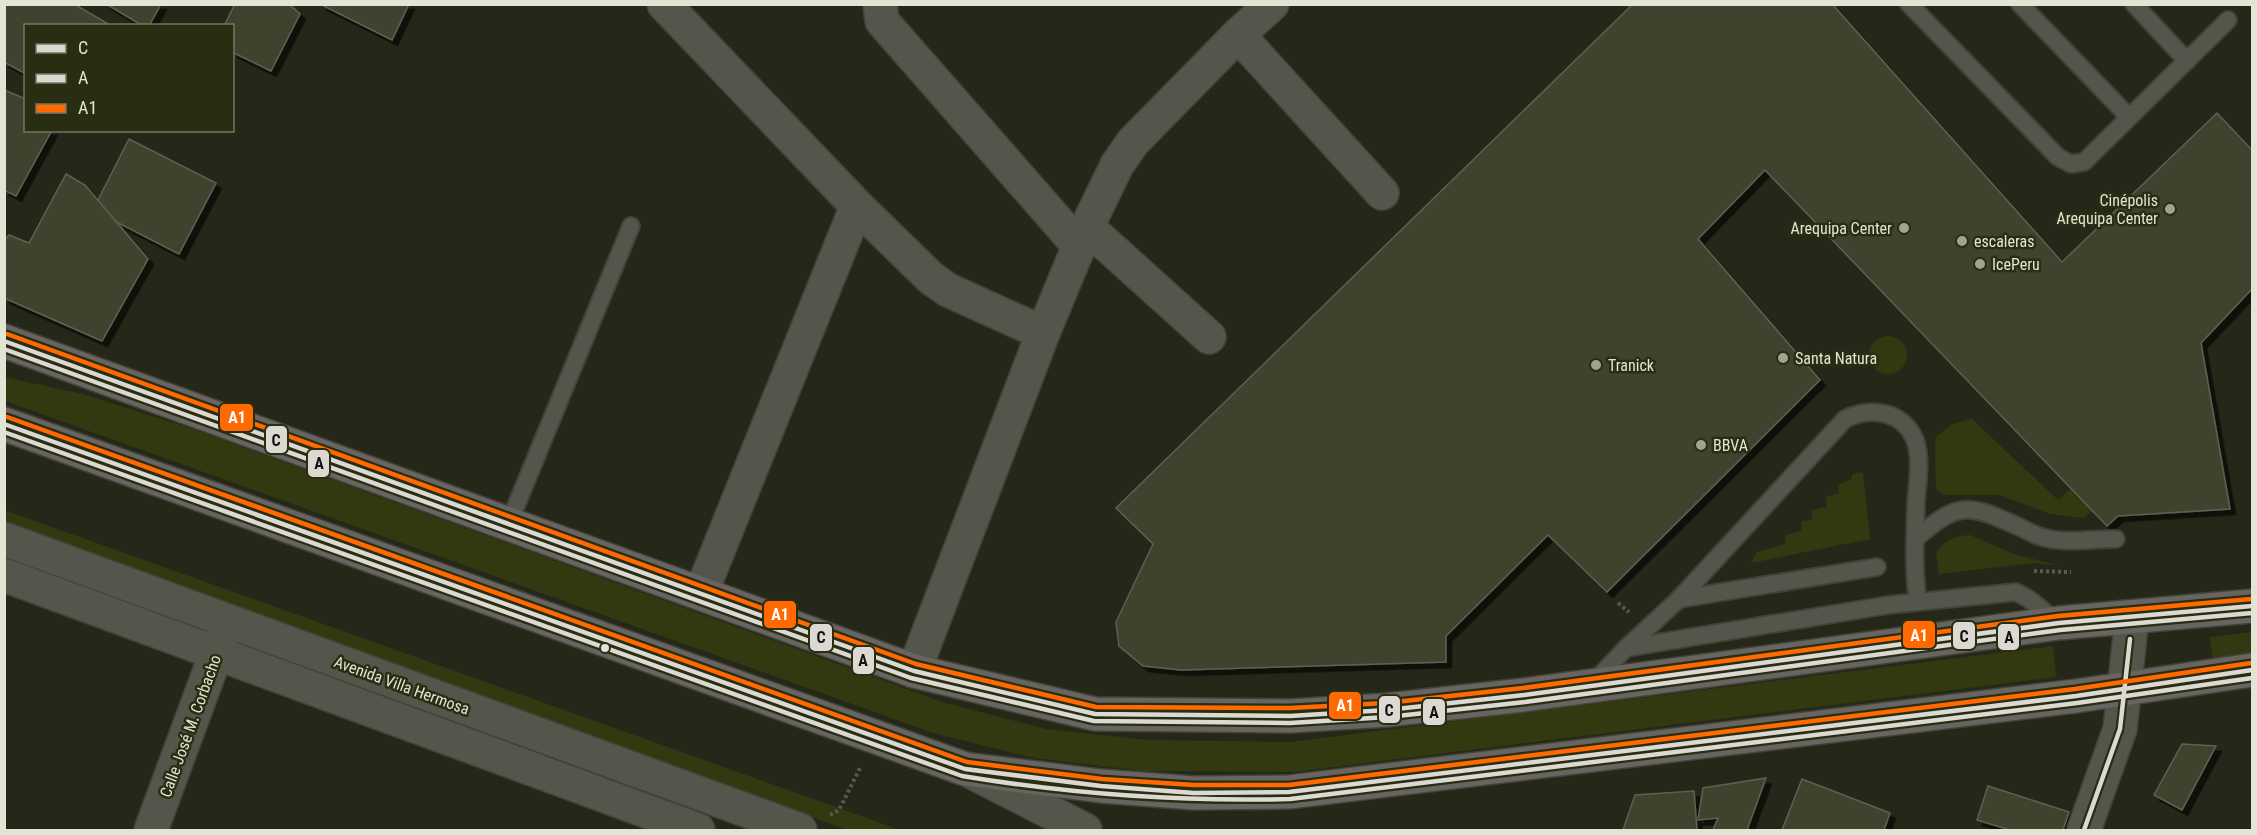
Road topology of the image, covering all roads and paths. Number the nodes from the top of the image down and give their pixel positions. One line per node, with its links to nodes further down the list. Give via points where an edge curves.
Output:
1 (664, 4): 12 (street)
2 (880, 4): 14 (street, via 882,21)
3 (1272, 4): 8 (street)
4 (1909, 4): 10 (lane, via 2066,162 2084,162)
5 (2020, 4): 10 (lane)
6 (2134, 4): 9 (lane)
7 (2228, 20): 9 (lane)
8 (1238, 35): 11 (street); 14 (street, via 1133,142)
9 (2187, 61): 10 (lane)
10 (2129, 117)
11 (1382, 193)
12 (857, 206): 15 (street, via 940,285); 27 (street)
13 (631, 226): 21 (lane)
14 (1083, 237): 15 (street); 16 (street)
15 (1043, 333): 37 (street)
16 (1209, 338)
17 (4, 341): 19 (main road)
18 (4, 360): 19 (main road)
19 (71, 365): 21 (main road)
20 (4, 424): 40 (main road)
21 (509, 523): 27 (main road)
22 (2116, 538): 24 (lane, via 2041,537 1975,509 1942,516)
23 (4, 539): 32 (street, Avenida Villa Hermosa)
24 (1914, 539): 28 (lane, via 1918,457 1915,440 1893,415 1863,412 1839,425); 29 (lane)
25 (1877, 567): 28 (lane)
26 (4, 575): 35 (street, Avenida Villa Hermosa)
27 (701, 593): 37 (main road)
28 (1679, 599): 34 (lane)
29 (1918, 601): 33 (lane, via 2016,592); 34 (lane)
30 (2253, 606): 31 (main road)
31 (2132, 617): 33 (main road); 39 (street)
32 (228, 622): 35 (street, Calle José M. Corbacho); 45 (street, Avenida Villa Hermosa)
33 (2059, 623): 38 (main road)
34 (1626, 648): 38 (lane)
35 (217, 653): 43 (street, Calle José M. Corbacho); 44 (street, Avenida Villa Hermosa)
36 (2253, 670): 39 (main road)
37 (914, 671): 38 (main road, via 1095,714 1290,716 1387,710)
38 (1591, 686)
39 (2126, 687): 41 (main road, via 1289,792 1194,793); 47 (street, via 2120,729)
40 (892, 743): 41 (main road); 42 (path, via 883,762 856,771 839,810)
41 (965, 769): 46 (street)
42 (829, 814)
43 (151, 831)
44 (698, 831)
45 (800, 831)
46 (1085, 831)
47 (2084, 831)

